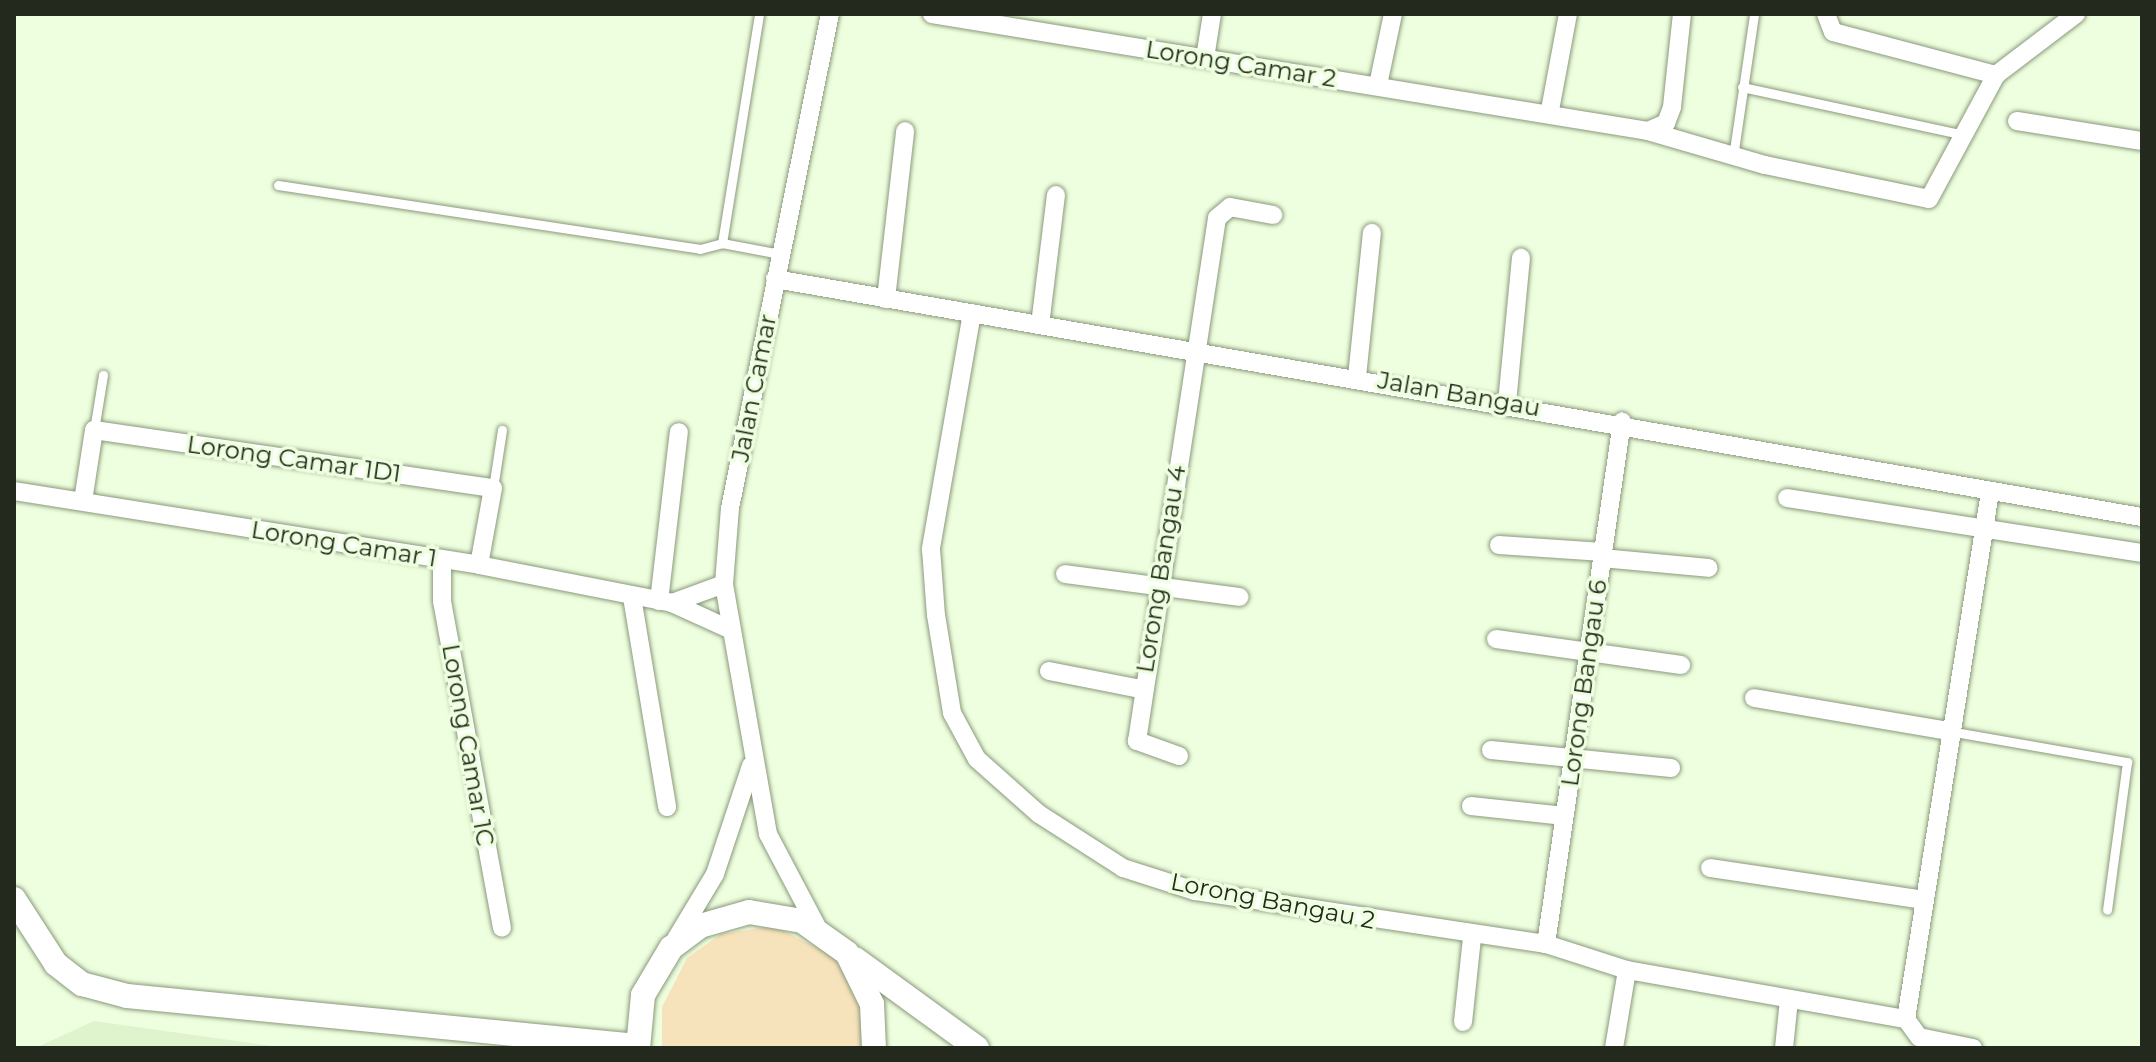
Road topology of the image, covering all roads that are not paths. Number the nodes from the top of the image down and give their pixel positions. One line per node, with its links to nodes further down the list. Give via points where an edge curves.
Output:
1 (759, 14): 26 (lane)
2 (830, 14): 27 (street, Jalan Camar)
3 (932, 14): 11 (street, Lorong Camar 2)
4 (1212, 14): 11 (street)
5 (1393, 14): 13 (street)
6 (1568, 14): 15 (street)
7 (1682, 14): 18 (street, via 1672,107 1666,123)
8 (1754, 14): 14 (lane)
9 (1826, 14): 12 (street, via 1833,32)
10 (2076, 14): 12 (street)
11 (1205, 58): 13 (street, Lorong Camar 2)
12 (1996, 75): 19 (street)
13 (1378, 85): 15 (street, Lorong Camar 2)
14 (1742, 87): 19 (lane); 21 (lane)
15 (1550, 110): 18 (street, Lorong Camar 2)
16 (2017, 121): 20 (street)
17 (905, 131): 30 (street)
18 (1648, 131): 21 (street, Lorong Camar 2)
19 (1964, 135): 21 (street, Lorong Camar 2, via 1929,199)
20 (2142, 141)
21 (1733, 158)
22 (278, 185): 26 (lane, via 700,249)
23 (1056, 195): 32 (street)
24 (1273, 215): 33 (street, Lorong Bangau 4, via 1230,207 1217,218)
25 (1372, 233): 35 (street)
26 (722, 243): 27 (lane)
27 (780, 254): 29 (street, Jalan Camar)
28 (1521, 258): 36 (street)
29 (775, 279): 30 (street, Jalan Bangau); 55 (street, Jalan Camar, via 730,508)
30 (886, 299): 31 (street, Jalan Bangau)
31 (972, 313): 32 (street, Jalan Bangau); 82 (street, Lorong Bangau 2, via 931,549 952,713 977,759 1039,814 1123,868 1195,891)
32 (1040, 325): 33 (street, Jalan Bangau)
33 (1196, 351): 35 (street, Jalan Bangau); 56 (street, Lorong Bangau 4)
34 (103, 375): 38 (lane)
35 (1357, 377): 36 (street, Jalan Bangau)
36 (1507, 403): 37 (street, Jalan Bangau)
37 (1622, 422): 43 (street, Jalan Bangau); 50 (street, Lorong Bangau 6)
38 (94, 430): 41 (street, Lorong Camar 1D1); 45 (street)
39 (502, 430): 41 (lane)
40 (679, 432): 59 (street)
41 (493, 488): 52 (street)
42 (14, 491): 45 (street, Lorong Camar 1)
43 (1990, 492): 46 (street, Jalan Bangau); 47 (street)
44 (1787, 498): 47 (street)
45 (83, 501): 51 (street, Lorong Camar 1)
46 (2142, 517)
47 (1981, 526): 49 (street); 67 (street)
48 (1499, 545): 50 (street)
49 (2142, 553)
50 (1602, 555): 53 (street); 62 (street, Lorong Bangau 6)
51 (442, 561): 52 (street, Lorong Camar 1); 80 (street, Lorong Camar 1C, via 442,601)
52 (479, 565): 57 (street, Lorong Camar 1)
53 (1709, 568)
54 (1065, 574): 56 (street)
55 (724, 584): 59 (street, Lorong Camar 1); 60 (street, Jalan Camar)
56 (1161, 589): 58 (street); 65 (street, Lorong Bangau 4)
57 (632, 597): 59 (street, Lorong Camar 1); 74 (street)
58 (1239, 597)
59 (666, 602): 60 (street, Lorong Camar 1)
60 (729, 629): 71 (street, Jalan Camar)
61 (1496, 639): 62 (street)
62 (1588, 652): 63 (street); 70 (street, Lorong Bangau 6)
63 (1681, 665)
64 (1049, 671): 65 (street)
65 (1141, 689): 69 (street, Lorong Bangau 4, via 1137,741)
66 (1754, 698): 67 (street)
67 (1949, 731): 78 (street); 79 (lane, via 2127,762)
68 (1491, 750): 70 (street)
69 (1179, 756)
70 (1573, 758): 72 (street); 75 (street, Lorong Bangau 6)
71 (751, 766): 81 (street, Jalan Camar, via 777,860); 84 (street, Jalan Camar, via 715,874)
72 (1671, 768)
73 (1471, 806): 75 (street)
74 (667, 807)
75 (1564, 816): 83 (street, Lorong Bangau 6)
76 (1710, 868): 78 (street)
77 (14, 899): 90 (street, via 56,964 82,984 127,996)
78 (1924, 900): 88 (street)
79 (2107, 910)
80 (502, 928)
81 (819, 929): 84 (street, via 785,915 734,913); 85 (street)
82 (1472, 938): 83 (street, Lorong Bangau 2); 89 (street)
83 (1546, 944): 86 (street, Lorong Bangau 2)
84 (671, 948): 90 (street, via 643,995)
85 (847, 953): 91 (street, via 872,1004); 92 (street)
86 (1627, 970): 87 (street, Lorong Bangau 2); 93 (street)
87 (1789, 1000): 88 (street, Lorong Bangau 2); 94 (street)
88 (1906, 1019): 95 (street, via 1919,1037)
89 (1463, 1022)
90 (638, 1047)
91 (874, 1048)
92 (977, 1048)
93 (1614, 1048)
94 (1784, 1048)
95 (1973, 1048)

